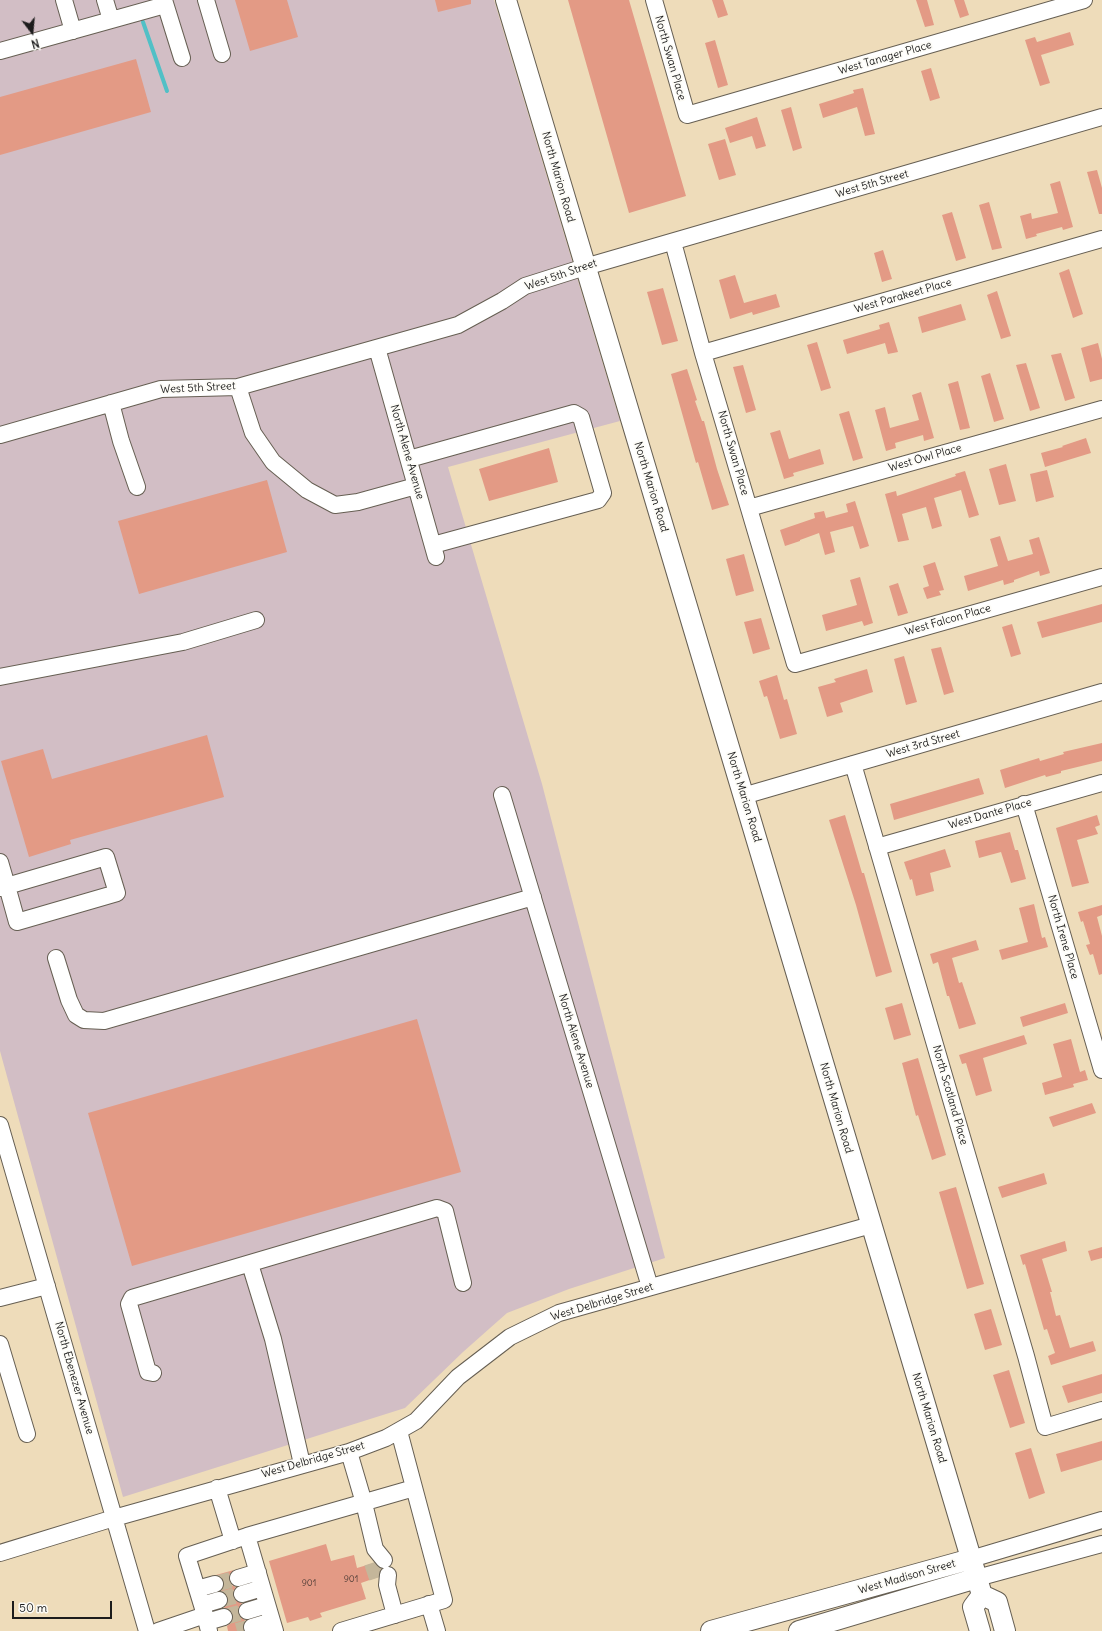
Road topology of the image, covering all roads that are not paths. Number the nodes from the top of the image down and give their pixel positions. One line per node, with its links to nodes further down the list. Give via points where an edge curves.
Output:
1 (64, 0): 9 (street)
2 (105, 0): 8 (street)
3 (206, 0): 11 (street)
4 (506, 0): 17 (main road, North Marion Road)
5 (654, 0): 13 (street, North Swan Place)
6 (1084, 0): 13 (street, West Tanager Place)
7 (165, 3): 8 (street); 12 (street)
8 (111, 20): 9 (street)
9 (73, 31): 10 (street)
10 (0, 51)
11 (222, 54)
12 (182, 58)
13 (687, 115)
14 (1102, 117): 16 (street, West 5th Street)
15 (1102, 239): 19 (street, West Parakeet Place)
16 (672, 242): 17 (street, West 5th Street); 19 (street, North Swan Place)
17 (585, 266): 18 (street, West 5th Street, via 525,286 458,325); 36 (main road, North Marion Road)
18 (377, 348): 20 (street, West 5th Street); 24 (street, North Alene Avenue)
19 (703, 353): 27 (street, North Swan Place)
20 (238, 387): 21 (street, West 5th Street, via 160,389); 25 (street, via 253,433 273,462 307,490 335,505 358,502)
21 (111, 403): 23 (street, West 5th Street); 26 (street)
22 (1102, 409): 27 (street, West Owl Place)
23 (0, 435)
24 (408, 459): 25 (street, North Alene Avenue); 25 (street, North Alene Avenue, via 574,413 581,418 604,493 598,500 435,551)
25 (416, 486)
26 (136, 487)
27 (749, 508): 30 (street, North Swan Place)
28 (1102, 577): 30 (street, West Falcon Place)
29 (256, 620): 31 (street, via 183,642)
30 (794, 664)
31 (0, 677)
32 (1102, 692): 33 (street, West 3rd Street)
33 (853, 764): 36 (street, West 3rd Street); 38 (street, North Scotland Place)
34 (1102, 783): 37 (street, West Dante Place)
35 (502, 795): 41 (street, North Alene Avenue)
36 (743, 796): 45 (main road, North Marion Road)
37 (1024, 804): 38 (street, West Dante Place); 43 (street, North Irene Place)
38 (877, 847): 53 (street, North Scotland Place, via 1045,1427)
39 (0, 862): 40 (street)
40 (3, 887): 40 (street, via 106,857 117,893 17,922)
41 (533, 897): 42 (street, via 104,1021 84,1020 76,1015); 49 (street, North Alene Avenue)
42 (56, 958)
43 (1102, 1070)
44 (0, 1125): 48 (street, North Ebenezer Avenue)
45 (871, 1225): 49 (street, West Delbridge Street); 66 (main road, North Marion Road)
46 (250, 1264): 47 (street, via 437,1208 445,1211); 52 (street, via 132,1298 129,1304 148,1372); 57 (street, via 273,1339)
47 (463, 1283)
48 (47, 1286): 50 (street); 61 (street, North Ebenezer Avenue)
49 (650, 1287): 54 (street, West Delbridge Street, via 559,1313 510,1337 458,1377 416,1421)
50 (0, 1298)
51 (0, 1344): 55 (street)
52 (153, 1373)
53 (1102, 1410)
54 (399, 1431): 56 (street, West Delbridge Street); 59 (street)
55 (27, 1434)
56 (349, 1452): 57 (street, West Delbridge Street); 60 (street)
57 (302, 1464): 58 (street, West Delbridge Street)
58 (217, 1488): 61 (street, West Delbridge Street); 63 (street)
59 (414, 1488): 60 (street); 75 (street, via 444,1600)
60 (364, 1503): 63 (street); 78 (street)
61 (114, 1518): 65 (street, West Delbridge Street); 83 (street, North Ebenezer Avenue)
62 (1102, 1520): 66 (street, West Madison Street)
63 (240, 1539): 67 (street); 72 (street, via 187,1556)
64 (1102, 1544): 70 (street, West Madison Street)
65 (0, 1553)
66 (971, 1559): 70 (main road, North Marion Road); 87 (main road, West Madison Street)
67 (258, 1572): 68 (street); 71 (street)
68 (238, 1578)
69 (215, 1584): 72 (street)
70 (980, 1586): 88 (main road, West Madison Street); 89 (main road, via 973,1608); 90 (main road, via 997,1602)
71 (262, 1588): 73 (street); 76 (street)
72 (197, 1589): 80 (street)
73 (242, 1594)
74 (219, 1600): 80 (street)
75 (430, 1604): 78 (street); 86 (street)
76 (267, 1605): 77 (street); 81 (street)
77 (247, 1611)
78 (395, 1614): 85 (street)
79 (224, 1617): 80 (street)
80 (206, 1618): 84 (street)
81 (274, 1626): 82 (street)
82 (252, 1627)
83 (147, 1631)
84 (158, 1631)
85 (341, 1631)
86 (437, 1631)
87 (711, 1631)
88 (799, 1631)
89 (980, 1631)
90 (1006, 1631)

